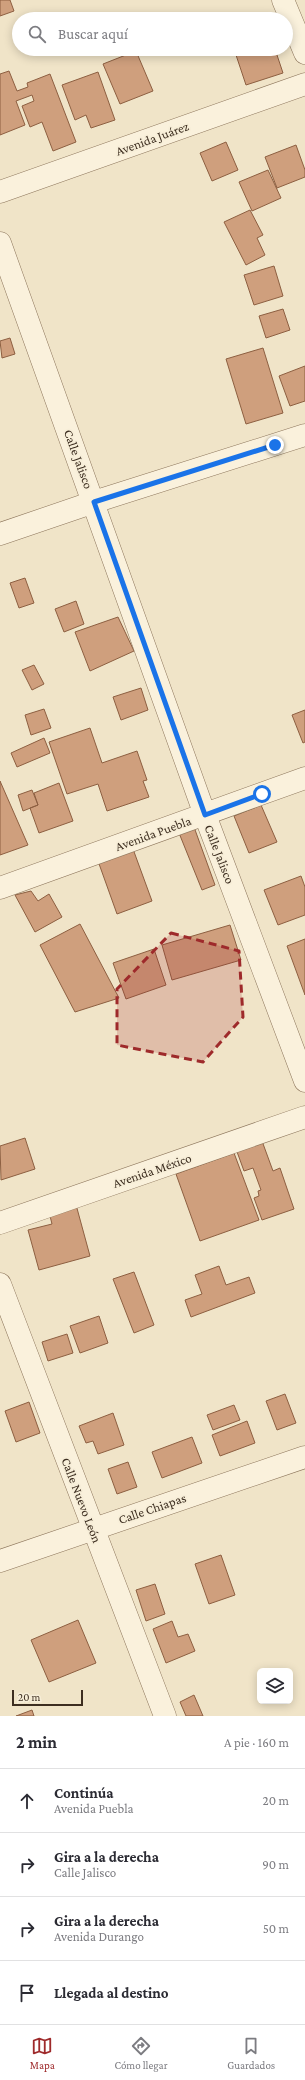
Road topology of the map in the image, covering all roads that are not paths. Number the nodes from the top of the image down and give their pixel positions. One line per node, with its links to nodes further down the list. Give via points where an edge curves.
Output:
1 (283, 0): 2 (street)
2 (288, 12)
3 (293, 24): 4 (street)
4 (305, 53)
5 (305, 84): 6 (street, Avenida Juárez)
6 (0, 192)
7 (0, 243): 9 (street, Calle Jalisco)
8 (305, 435): 9 (street)
9 (94, 502): 10 (street); 12 (street, Calle Jalisco)
10 (0, 534)
11 (305, 778): 12 (street, Avenida Puebla)
12 (205, 815): 13 (street, Avenida Puebla); 14 (street, Calle Jalisco)
13 (0, 888)
14 (305, 1081)
15 (305, 1117): 16 (street, Avenida México)
16 (0, 1223)
17 (0, 1284): 19 (street, Calle Nuevo León)
18 (305, 1457): 19 (street, Calle Chiapas)
19 (93, 1529): 20 (street, Calle Chiapas); 21 (street, Calle Nuevo León)
20 (0, 1561)
21 (165, 1716)

